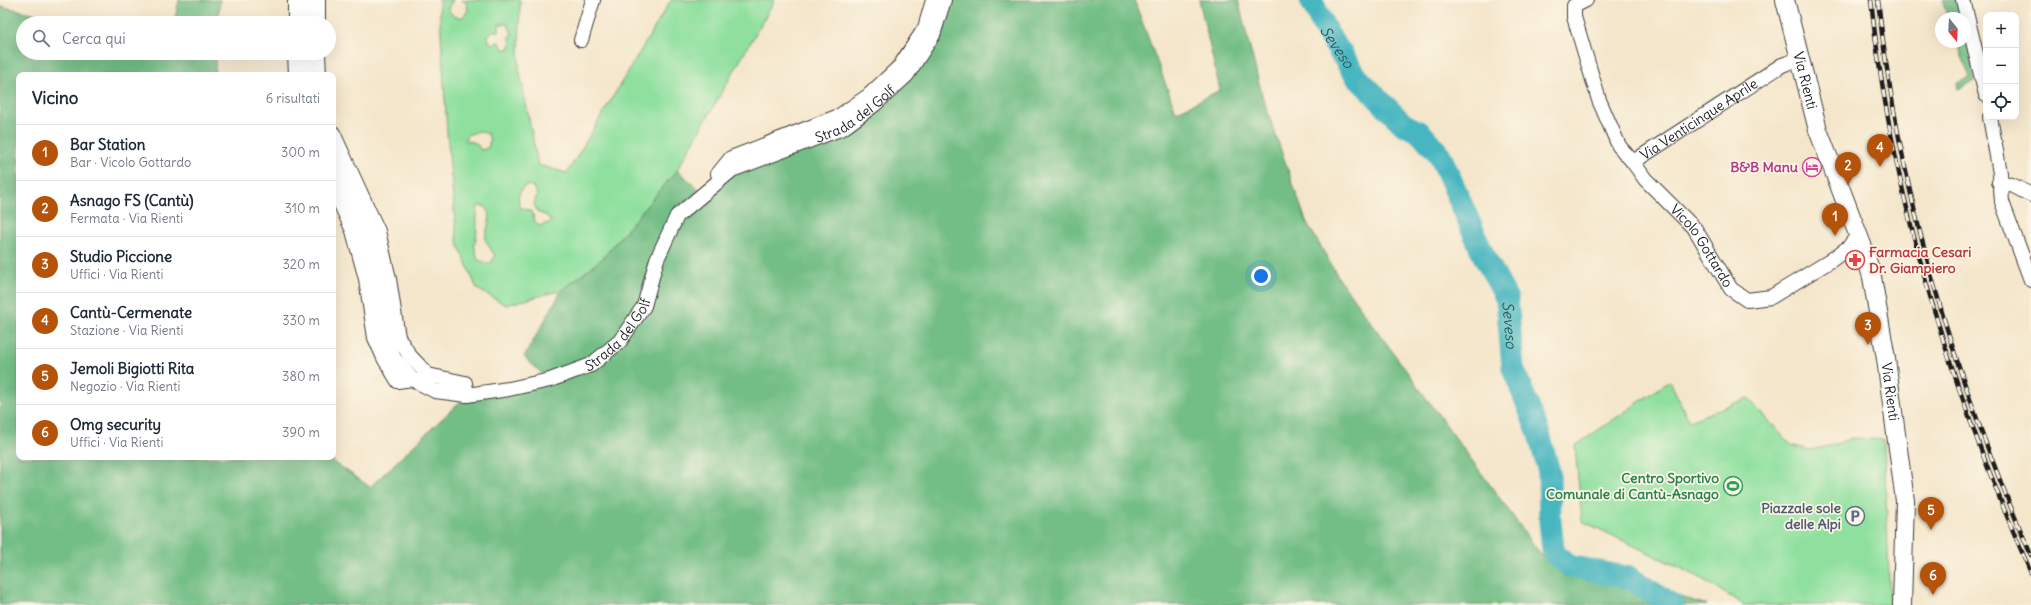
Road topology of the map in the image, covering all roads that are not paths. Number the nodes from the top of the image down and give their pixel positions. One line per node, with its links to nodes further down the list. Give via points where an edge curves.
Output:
1 (295, 0): 10 (street)
2 (305, 0): 11 (street)
3 (318, 0): 12 (street)
4 (593, 0): 13 (street)
5 (933, 0): 27 (street, Strada del Golf, via 925,28 900,66 868,96 839,116 731,158)
6 (944, 0): 27 (street, Strada del Golf, via 933,35 907,75 874,105 844,128 732,170)
7 (1586, 0): 24 (street, Via Venticinque Aprile, via 1574,6 1574,17 1599,100 1620,146)
8 (1785, 0): 14 (main road, Via Rienti)
9 (1963, 0): 21 (street)
10 (295, 16)
11 (305, 16)
12 (318, 16)
13 (581, 40)
14 (1799, 59): 24 (street, Via Venticinque Aprile, via 1782,65); 30 (main road, Via Rienti, via 1818,130)
15 (295, 60): 18 (street)
16 (305, 60): 19 (street)
17 (318, 60): 20 (street)
18 (296, 72)
19 (306, 72)
20 (319, 72)
21 (1983, 84)
22 (1991, 120): 26 (street, via 2000,173)
23 (336, 140): 33 (street, via 378,231 390,279 398,337 410,356 428,375 465,383)
24 (1634, 162): 30 (street, Vicolo Gottardo, via 1646,179 1695,229 1732,289 1747,300 1771,296 1830,261)
25 (336, 168): 32 (street, Strada del Golf, via 364,227 378,275 386,338 394,358)
26 (1999, 182): 29 (street, via 2012,184); 31 (street, via 2002,202)
27 (703, 193): 33 (street, Strada del Golf, via 677,216 657,259 644,306 620,341 591,365 550,380 509,390)
28 (336, 194): 32 (street, Strada del Golf, via 353,231 366,279 375,338 398,381)
29 (2031, 195)
30 (1858, 235): 34 (main road, Via Rienti, via 1872,277 1905,501)
31 (2031, 280)
32 (412, 379): 33 (street, Strada del Golf, via 435,391)
33 (467, 395)
34 (1902, 605)

